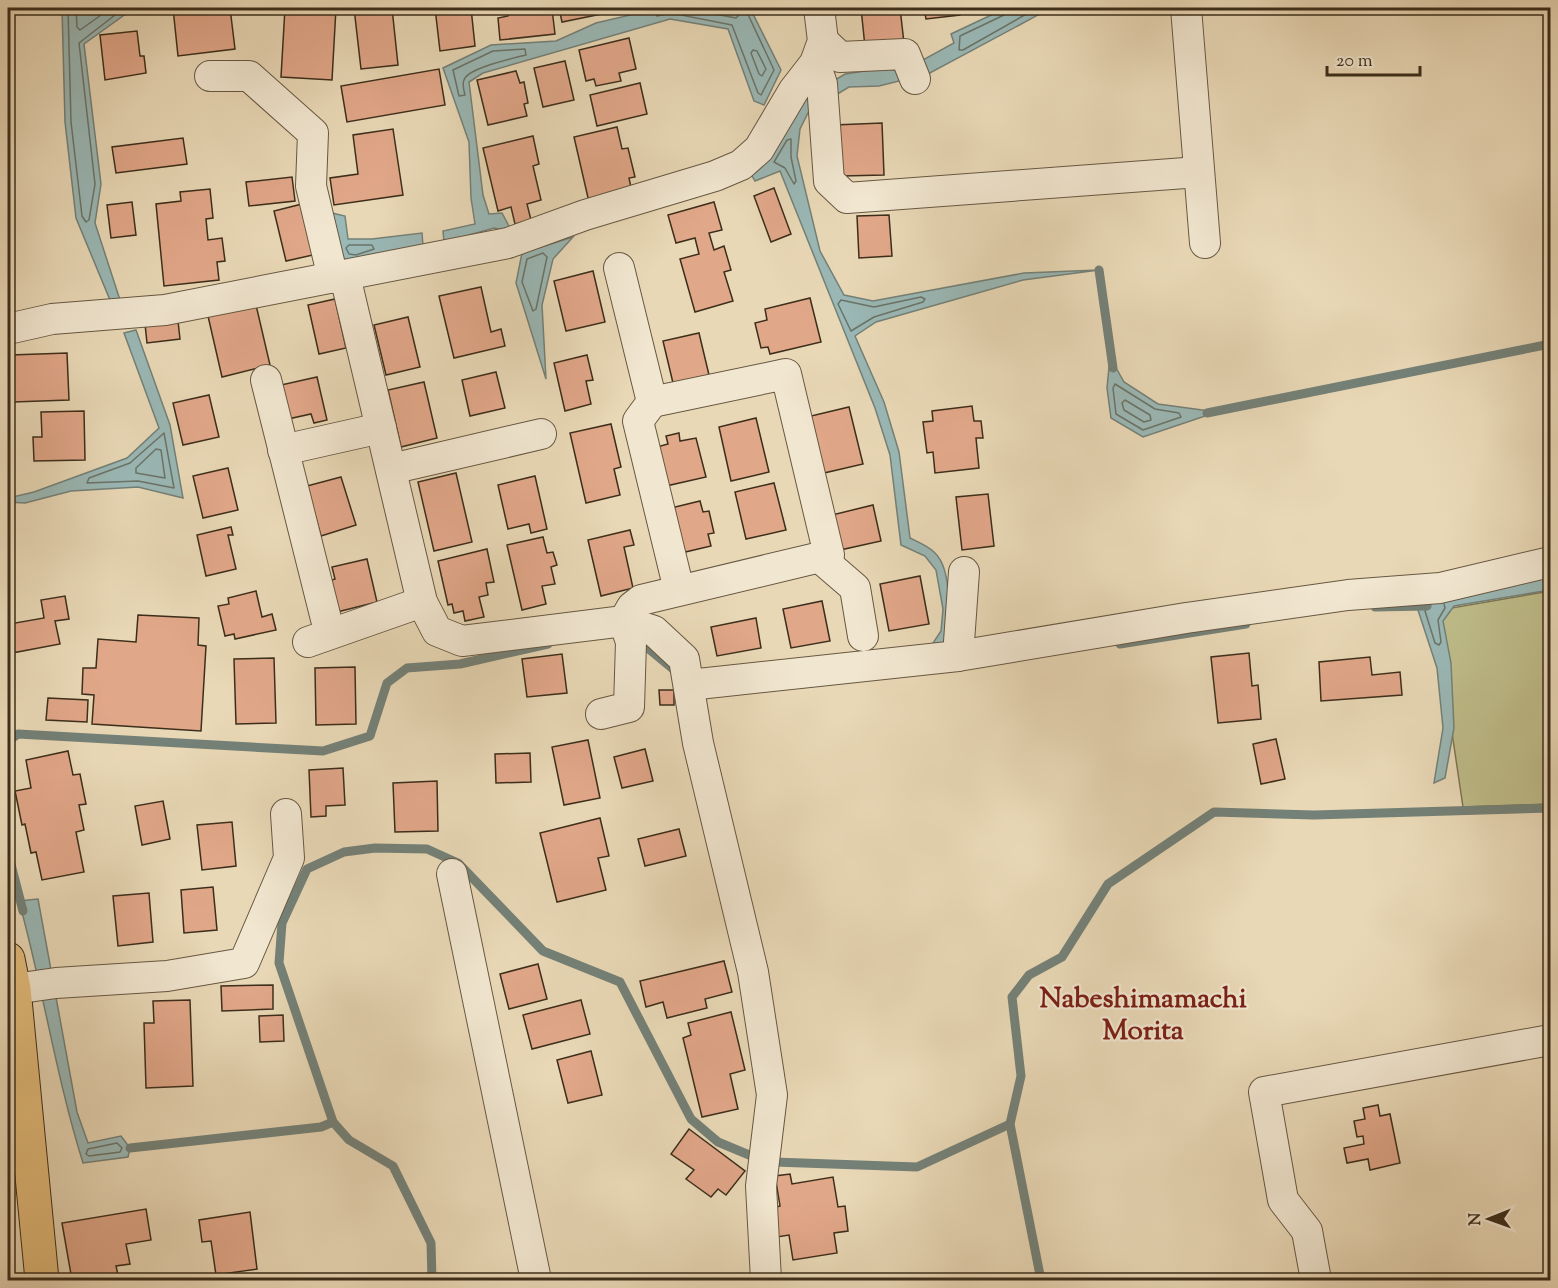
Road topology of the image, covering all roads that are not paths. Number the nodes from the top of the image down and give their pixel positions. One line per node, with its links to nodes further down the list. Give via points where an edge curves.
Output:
1 (819, 8): 5 (street)
2 (1186, 8): 6 (street)
3 (913, 72): 5 (street, via 905,54 840,57)
4 (210, 76): 9 (street, via 249,76 313,133 311,186)
5 (811, 82): 6 (street, via 829,181 847,198); 9 (street, via 759,149 741,165 715,176 516,239)
6 (1199, 172): 7 (street)
7 (1205, 243)
8 (620, 268): 12 (street)
9 (339, 277): 10 (street, via 165,310 52,319); 13 (street)
10 (8, 329)
11 (266, 380): 15 (street)
12 (652, 402): 17 (street, via 786,374 829,555); 20 (street, via 638,421)
13 (381, 428): 15 (street); 16 (street)
14 (541, 434): 16 (street)
15 (283, 450): 21 (street, via 317,631)
16 (391, 468): 21 (street)
17 (819, 557): 20 (street); 23 (street, via 855,588)
18 (1551, 562): 24 (street, via 1440,588 1348,595)
19 (964, 573): 24 (street)
20 (679, 590): 22 (street, via 641,600 632,607)
21 (422, 602): 22 (street, via 436,631 462,641)
22 (627, 632): 25 (street, via 654,631); 26 (street, via 629,707)
23 (863, 636)
24 (947, 657): 25 (street)
25 (686, 672): 33 (street, via 698,743 753,972 772,1095 761,1186)
26 (602, 714)
27 (286, 814): 29 (street, via 289,858 244,963 167,976)
28 (452, 874): 32 (street)
29 (25, 977): 31 (main road)
30 (1551, 1040): 34 (street, via 1264,1092 1283,1200 1307,1231)
31 (42, 1281)
32 (536, 1281)
33 (766, 1281)
34 (1316, 1281)

